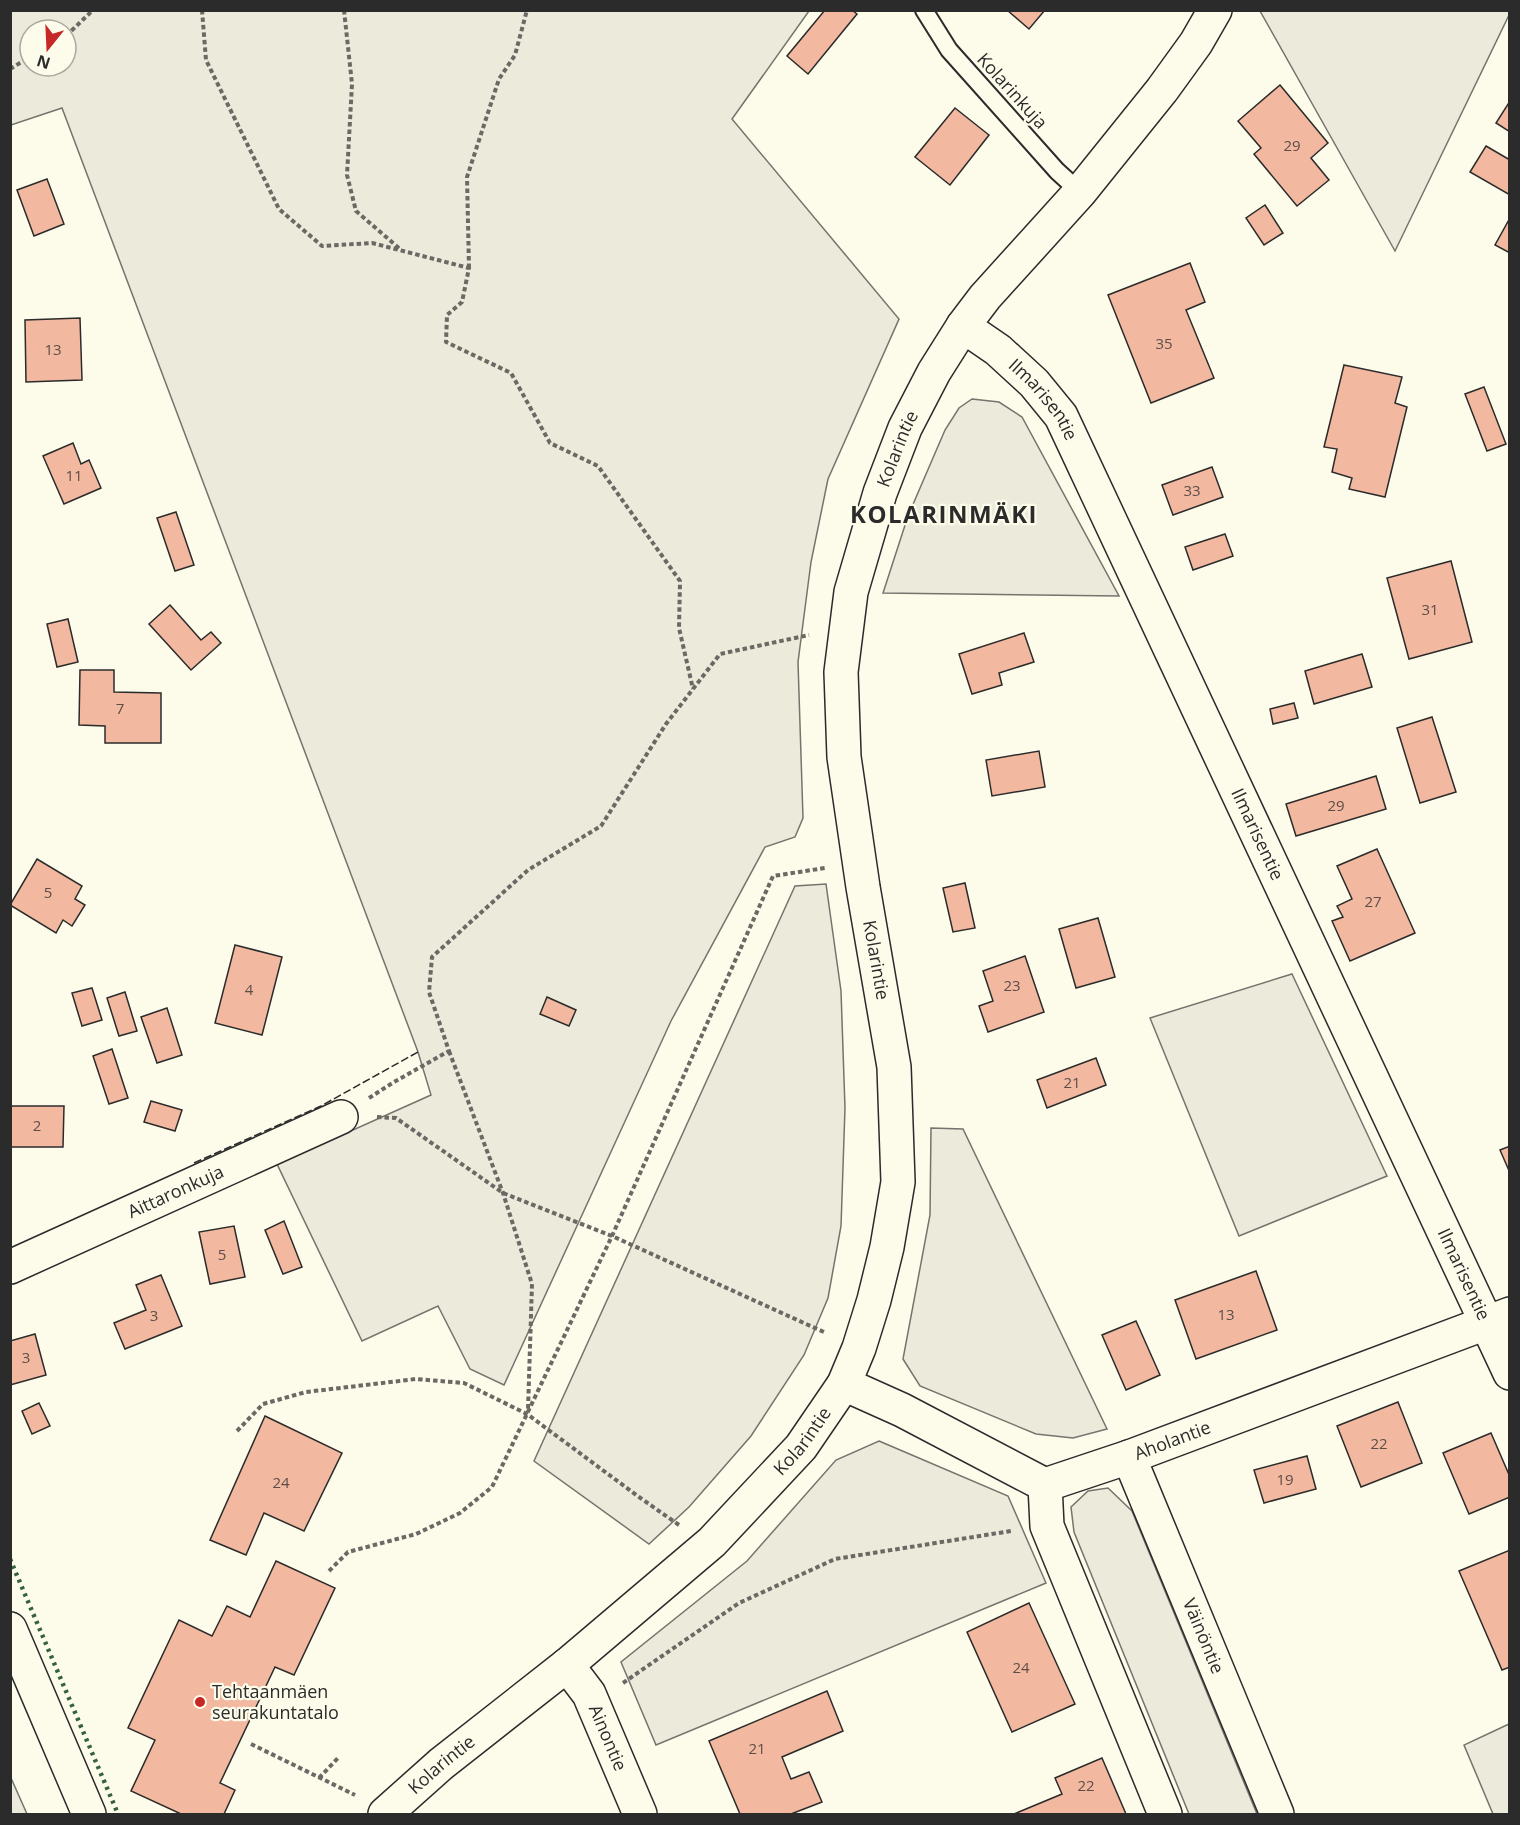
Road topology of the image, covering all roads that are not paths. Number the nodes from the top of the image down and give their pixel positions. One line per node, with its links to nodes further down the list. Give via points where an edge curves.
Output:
1 (924, 10): 3 (lane, Kolarinkuja, via 949,50)
2 (1215, 10): 3 (street, Kolarintie, via 1162,90)
3 (1080, 192): 4 (street, Kolarintie, via 984,297)
4 (963, 326): 7 (street, Ilmarisentie, via 1013,363 1061,416); 9 (street, Kolarintie, via 905,428 880,493 851,592 842,672 844,757 894,1067 898,1182 874,1300)
5 (341, 1117): 6 (street, Aittaronkuja)
6 (10, 1267)
7 (1498, 1318): 8 (street, Ilmarisentie); 10 (street, Aholantie)
8 (1509, 1373)
9 (844, 1384): 11 (street); 13 (street, Kolarintie, via 801,1447 711,1542)
10 (1129, 1457): 11 (street, Aholantie); 18 (street, Väinöntie)
11 (1045, 1485): 17 (street, via 1047,1526)
12 (10, 1629): 15 (street)
13 (567, 1665): 14 (street, Kolarintie, via 441,1764); 16 (street, Ainontie, via 589,1694)
14 (374, 1807)
15 (89, 1815)
16 (640, 1815)
17 (1165, 1815)
18 (1277, 1815)

